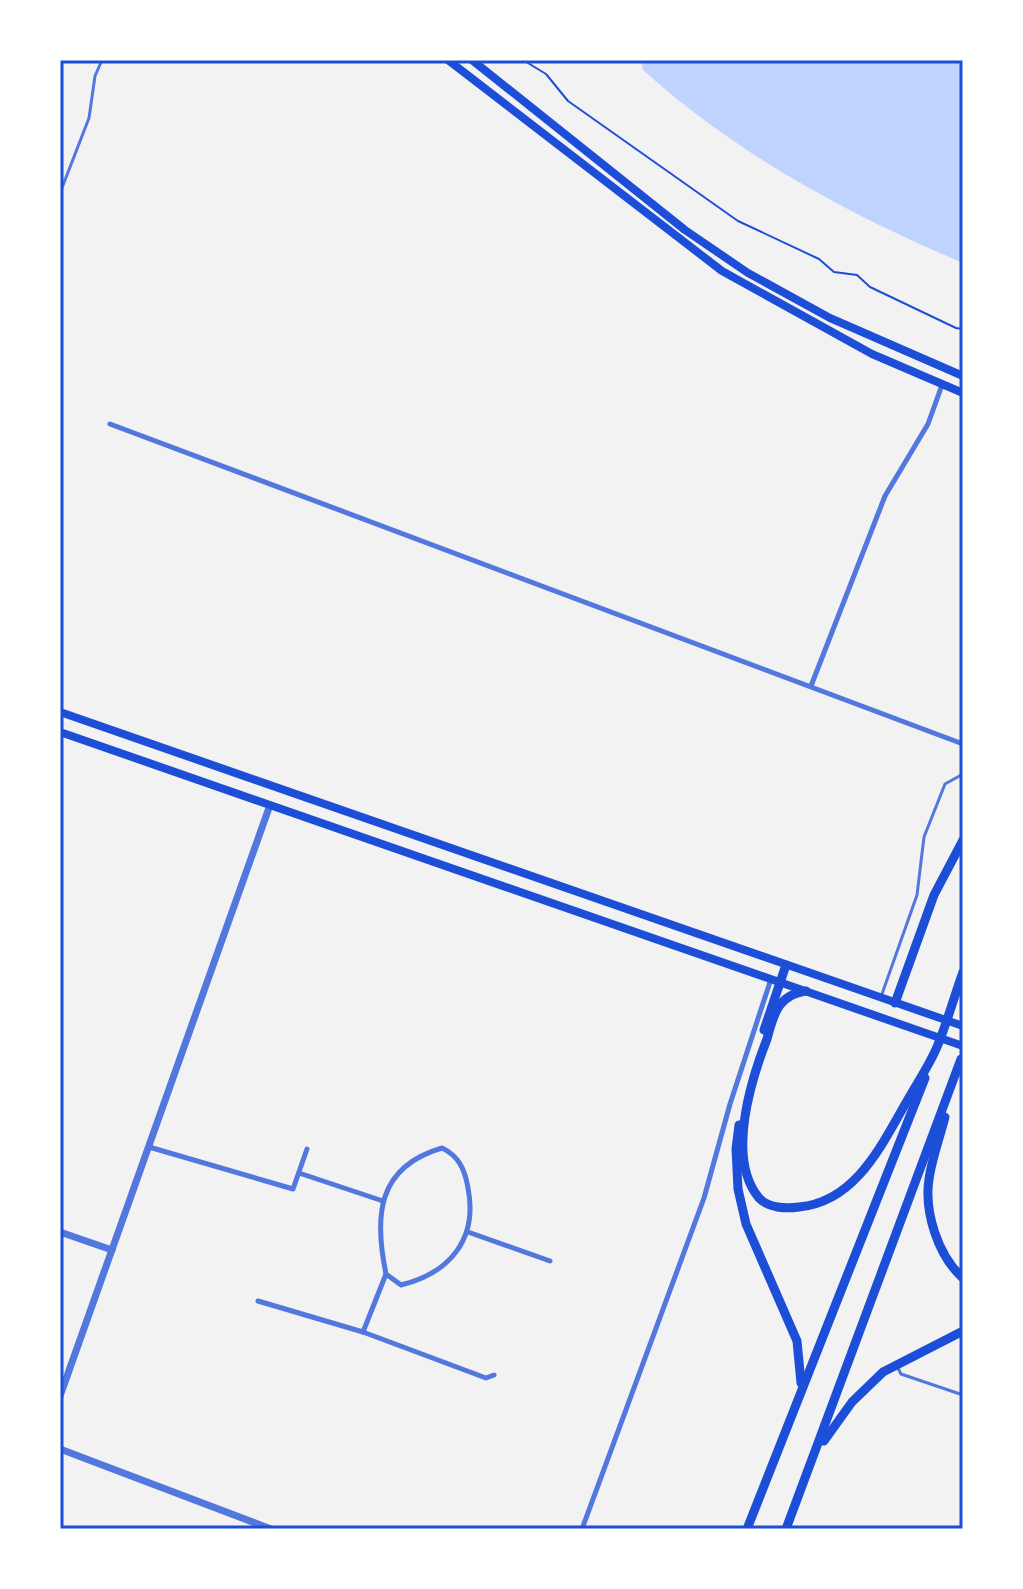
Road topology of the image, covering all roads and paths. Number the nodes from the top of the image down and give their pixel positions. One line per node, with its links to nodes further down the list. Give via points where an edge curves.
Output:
1 (102, 60): 5 (lane, via 89,118)
2 (448, 60): 8 (main road, via 722,271 824,330)
3 (472, 60): 7 (main road, via 685,230 748,273 830,318)
4 (523, 60): 6 (path, via 546,74 568,101 738,221 819,259 834,272 857,275 870,287)
5 (60, 193)
6 (963, 329)
7 (963, 376)
8 (942, 385): 9 (main road); 11 (street, via 928,424 885,496)
9 (963, 393)
10 (110, 424): 11 (street)
11 (811, 686): 14 (street)
12 (60, 712): 18 (main road)
13 (60, 732): 16 (main road)
14 (963, 744)
15 (963, 774): 22 (lane, via 945,784 924,837 917,895)
16 (270, 805): 20 (main road); 28 (street)
17 (963, 840): 23 (highway, via 934,895)
18 (786, 965): 20 (highway); 22 (main road)
19 (963, 972): 26 (highway)
20 (776, 980): 21 (main road); 43 (highway, via 740,1115 738,1189 746,1224 797,1341); 49 (street, via 730,1104 704,1198)
21 (806, 991): 25 (main road); 26 (highway, via 779,1006 757,1064 744,1120 747,1174 761,1200 773,1206 804,1207 842,1191 873,1161)
22 (880, 998): 23 (main road)
23 (895, 1003): 24 (main road)
24 (963, 1026)
25 (963, 1046)
26 (936, 1049): 43 (highway)
27 (962, 1057): 37 (highway, via 927,1198 938,1240); 47 (highway)
28 (149, 1147): 30 (street, via 285,1189 293,1189); 34 (street)
29 (307, 1149): 30 (street)
30 (299, 1173): 31 (street)
31 (383, 1201): 33 (street, via 406,1166 442,1148 454,1154 466,1174 472,1206); 36 (street, via 378,1221)
32 (60, 1232): 34 (street)
33 (468, 1232): 35 (street); 36 (street, via 452,1258 424,1279 401,1285)
34 (112, 1250): 45 (street)
35 (550, 1261)
36 (386, 1274): 40 (street)
37 (963, 1278)
38 (258, 1301): 40 (street)
39 (963, 1331): 41 (highway)
40 (363, 1332): 42 (street, via 486,1378)
41 (897, 1365): 44 (lane, via 901,1374); 47 (highway, via 866,1386)
42 (494, 1375)
43 (801, 1387): 50 (highway)
44 (963, 1395)
45 (60, 1396)
46 (60, 1449): 48 (street)
47 (815, 1454): 51 (highway)
48 (271, 1529)
49 (582, 1529)
50 (747, 1529)
51 (786, 1529)

